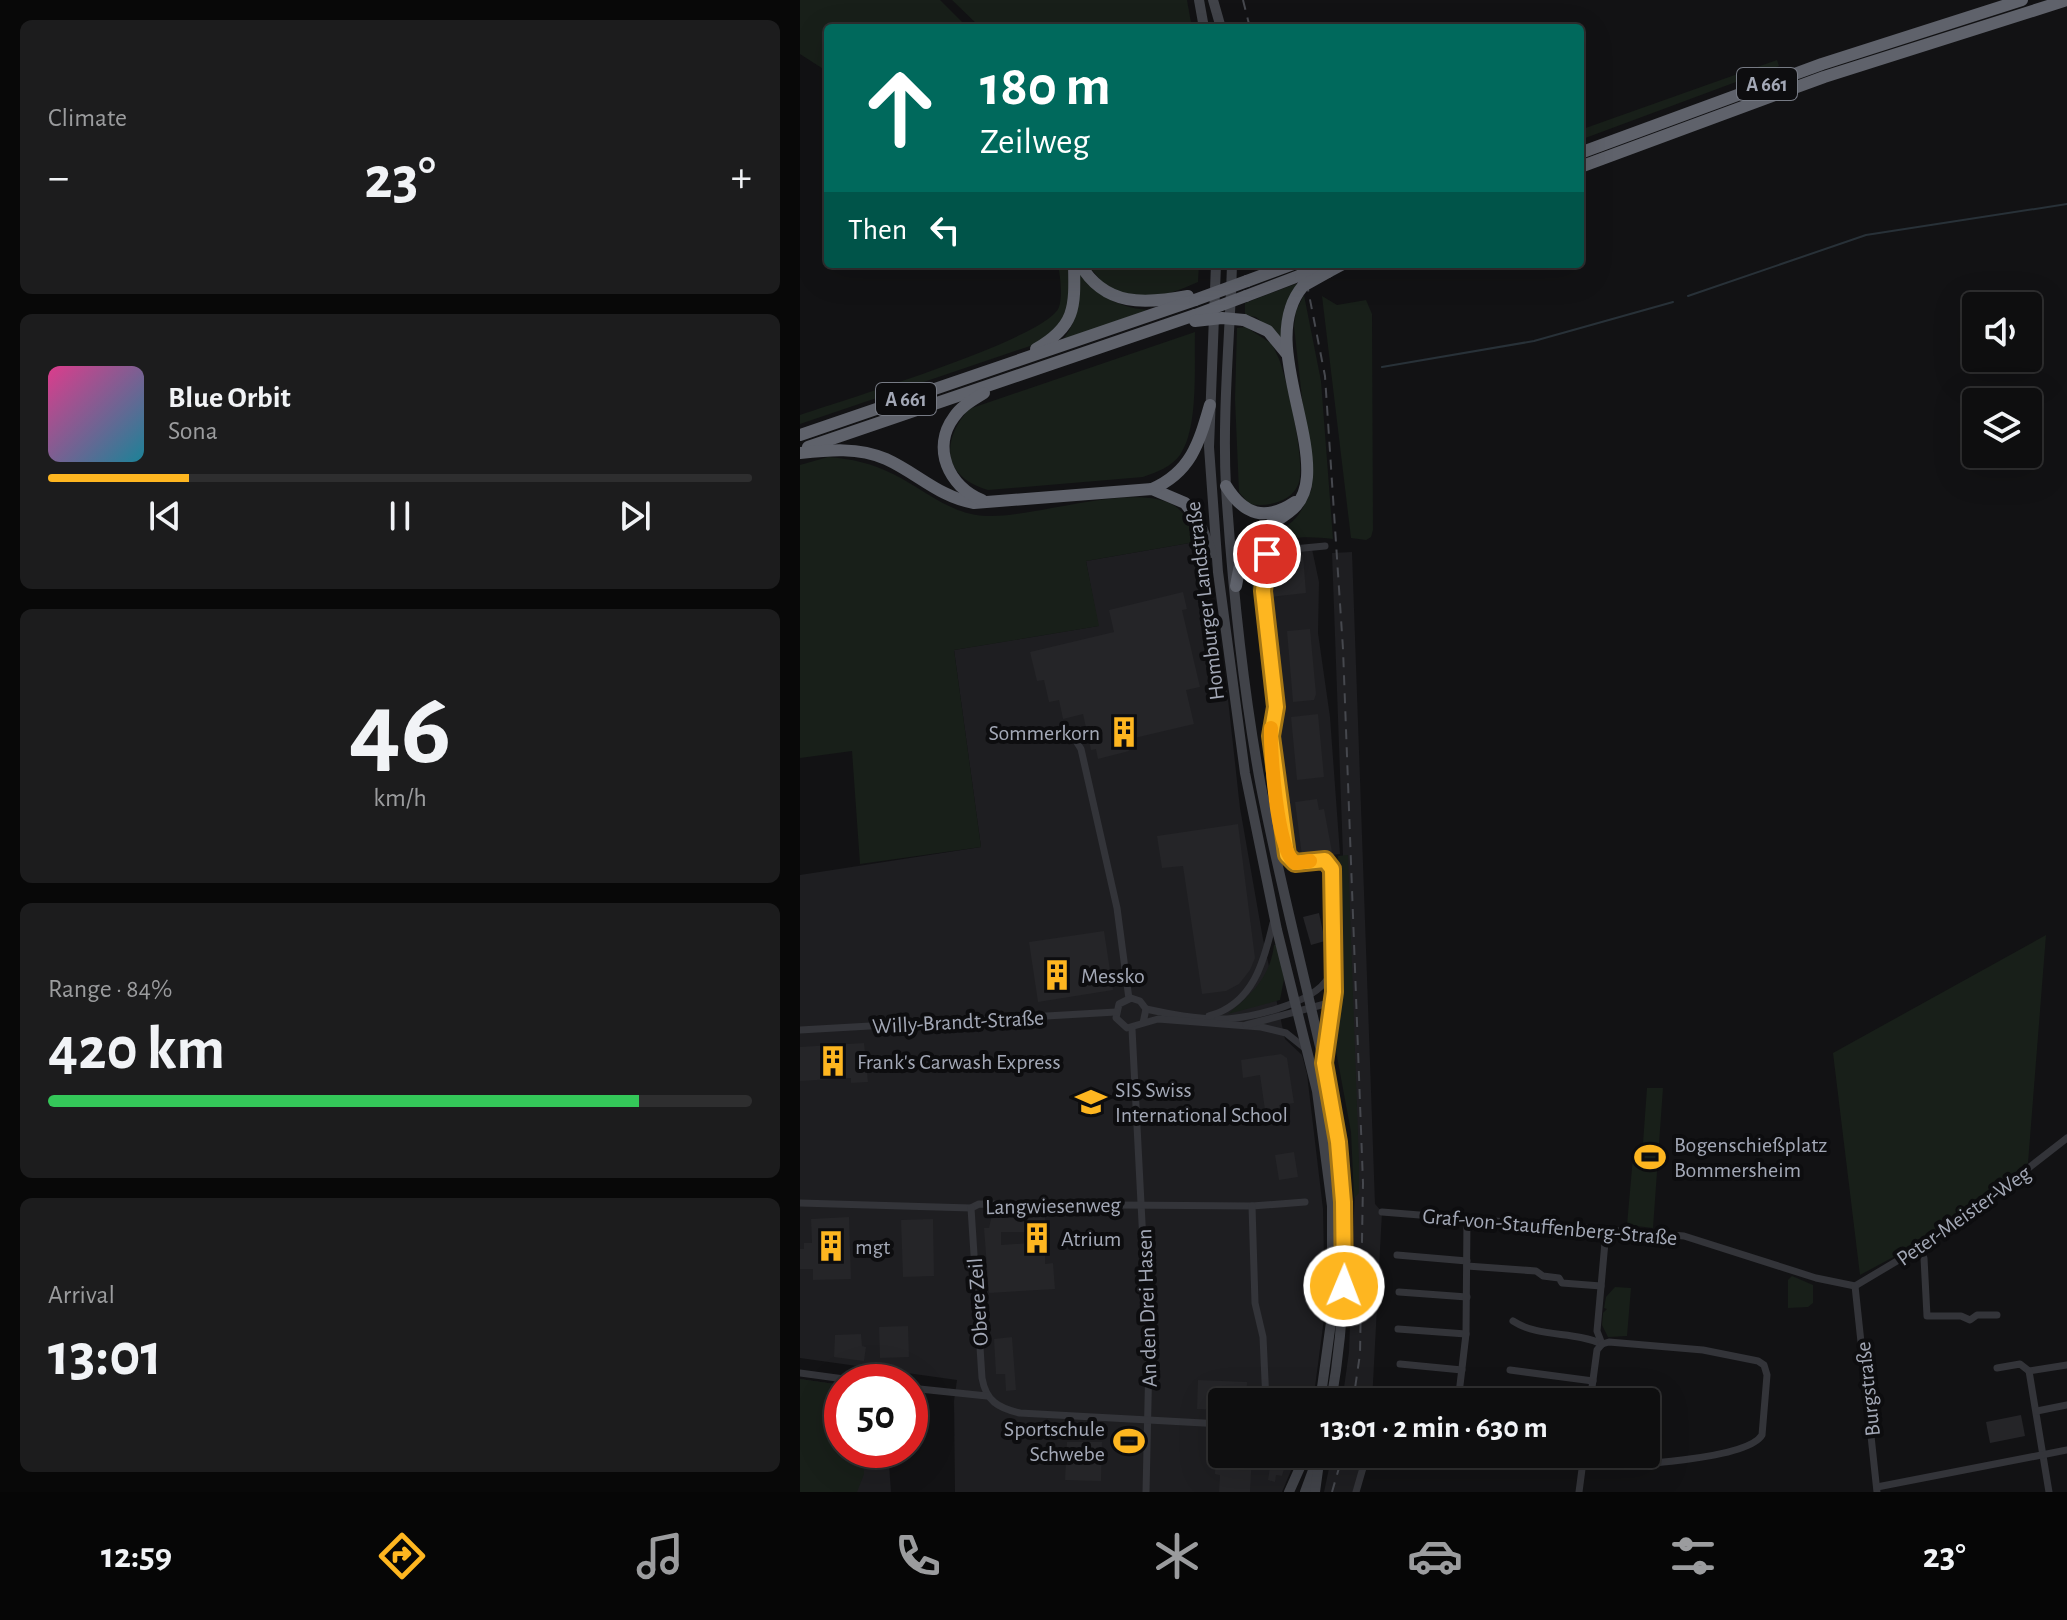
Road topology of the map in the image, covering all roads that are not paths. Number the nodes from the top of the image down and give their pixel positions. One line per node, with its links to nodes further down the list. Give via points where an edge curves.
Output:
1 (1199, 0): 5 (main road)
2 (1213, 0): 6 (main road)
3 (2022, 0): 7 (highway, A 661, via 1822,64)
4 (2067, 0): 8 (highway, A 661, via 1824,77)
5 (1203, 24)
6 (1220, 24)
7 (1584, 152)
8 (1584, 166)
9 (1074, 268): 19 (highway, via 1074,302 1063,330)
10 (1083, 268): 16 (highway, via 1095,284 1123,300)
11 (1216, 268): 21 (main road, Homburger Landstraße)
12 (1232, 268): 24 (main road, Homburger Landstraße)
13 (1282, 268): 16 (highway, bridge)
14 (1326, 268): 15 (highway, A 661, bridge)
15 (1302, 280): 17 (highway, A 661, bridge); 18 (highway, via 1286,317)
16 (1195, 298): 19 (highway, A 661)
17 (1195, 318): 18 (highway, bridge, via 1244,320 1268,331); 20 (highway, A 661)
18 (1289, 358): 26 (highway, via 1307,467)
19 (1013, 363): 22 (highway, A 661)
20 (1008, 379): 23 (highway, A 661); 27 (highway, via 961,408 944,441 952,477 969,494)
21 (1210, 405): 25 (highway, via 1194,455 1172,479); 30 (main road, Homburger Landstraße)
22 (800, 435)
23 (800, 451): 27 (highway, A 661, via 871,454 950,497)
24 (1226, 486): 26 (highway, via 1241,507 1254,513 1282,510); 31 (main road, Homburger Landstraße)
25 (1152, 489): 27 (highway); 28 (highway, via 1175,496)
26 (1300, 498): 31 (highway, via 1288,516 1252,540)
27 (993, 502)
28 (1200, 522): 30 (main road)
29 (1325, 546): 34 (street, via 1272,551 1264,558 1262,581 1276,707 1271,736 1281,822 1290,861 1330,863)
30 (1218, 572): 33 (main road, Homburger Landstraße, via 1245,773)
31 (1236, 586): 35 (main road, Homburger Landstraße, via 1259,774)
32 (1076, 741): 37 (street, via 1117,908)
33 (1275, 917): 38 (main road, Homburger Landstraße); 42 (street, via 1265,958 1245,993 1223,1011)
34 (1332, 969): 35 (street, via 1326,986); 36 (street)
35 (1309, 996): 38 (street); 40 (main road, Homburger Landstraße)
36 (1332, 998): 40 (street); 48 (street)
37 (1129, 999): 39 (street); 41 (street)
38 (1297, 1006): 40 (street); 42 (street, via 1236,1018); 44 (street); 47 (main road, Homburger Landstraße)
39 (1146, 1009): 42 (street); 43 (street)
40 (1311, 1009): 48 (main road, Homburger Landstraße)
41 (1116, 1012): 45 (street, via 1119,1022); 46 (street, Willy-Brandt-Straße)
42 (1199, 1018)
43 (1143, 1023): 44 (street); 45 (street)
44 (1246, 1025): 47 (street, via 1286,1033)
45 (1132, 1029): 52 (street, An den Drei Hasen)
46 (800, 1030)
47 (1308, 1051): 80 (main road, Homburger Landstraße, via 1326,1154 1334,1259)
48 (1324, 1063): 81 (main road, Homburger Landstraße, via 1338,1142 1345,1258)
49 (2067, 1138): 58 (street, Peter-Meister-Weg)
50 (1305, 1202): 53 (street, Langwiesenweg)
51 (800, 1203): 54 (street, Langwiesenweg)
52 (1143, 1205): 53 (street, Langwiesenweg); 54 (street, Langwiesenweg); 88 (street, An den Drei Hasen)
53 (1252, 1206): 79 (street, via 1255,1303)
54 (971, 1208): 85 (street, Obere Zeil)
55 (1382, 1212): 56 (street, Graf-von-Stauffenberg-Straße)
56 (1467, 1218): 57 (street, Graf-von-Stauffenberg-Straße); 60 (street)
57 (1606, 1231): 61 (street); 62 (street, Graf-von-Stauffenberg-Straße, via 1684,1236)
58 (1918, 1250): 62 (street, Peter-Meister-Weg); 65 (street, via 1924,1258 1927,1316 1970,1320)
59 (1397, 1255): 60 (street)
60 (1467, 1264): 61 (street, via 1536,1271 1562,1283); 64 (street)
61 (1601, 1286): 69 (street, via 1597,1331)
62 (1855, 1286): 99 (street, Burgstraße)
63 (1399, 1292): 64 (street)
64 (1467, 1297): 68 (street)
65 (1997, 1315)
66 (1513, 1321): 69 (street)
67 (1398, 1329): 68 (street)
68 (1466, 1334): 73 (street)
69 (1602, 1344): 78 (street); 92 (street, via 1693,1349 1764,1365 1762,1435 1749,1446)
70 (1400, 1364): 73 (street)
71 (2067, 1365): 75 (street)
72 (1997, 1368): 75 (street, via 2020,1364)
73 (1462, 1370): 82 (street)
74 (1510, 1370): 78 (street)
75 (2029, 1371): 87 (street)
76 (800, 1373): 77 (street)
77 (824, 1376)
78 (1593, 1381): 83 (street)
79 (1265, 1388)
80 (1322, 1388)
81 (1333, 1388)
82 (1460, 1388)
83 (1592, 1388)
84 (928, 1390): 85 (street)
85 (987, 1396): 88 (street, via 995,1405 1020,1413)
86 (2067, 1405): 87 (street)
87 (2037, 1411): 91 (street)
88 (1149, 1420): 89 (street); 100 (street, An den Drei Hasen)
89 (1208, 1423)
90 (2067, 1450): 91 (street)
91 (2043, 1457): 99 (street); 107 (street)
92 (1660, 1462)
93 (1300, 1468): 101 (main road)
94 (1303, 1468): 102 (main road)
95 (1314, 1468): 103 (main road)
96 (1318, 1468): 104 (main road)
97 (1363, 1468): 105 (street)
98 (1582, 1468): 106 (street)
99 (1877, 1489)
100 (1146, 1492)
101 (1289, 1492)
102 (1297, 1492)
103 (1305, 1492)
104 (1315, 1492)
105 (1356, 1492)
106 (1579, 1492)
107 (2049, 1492)

